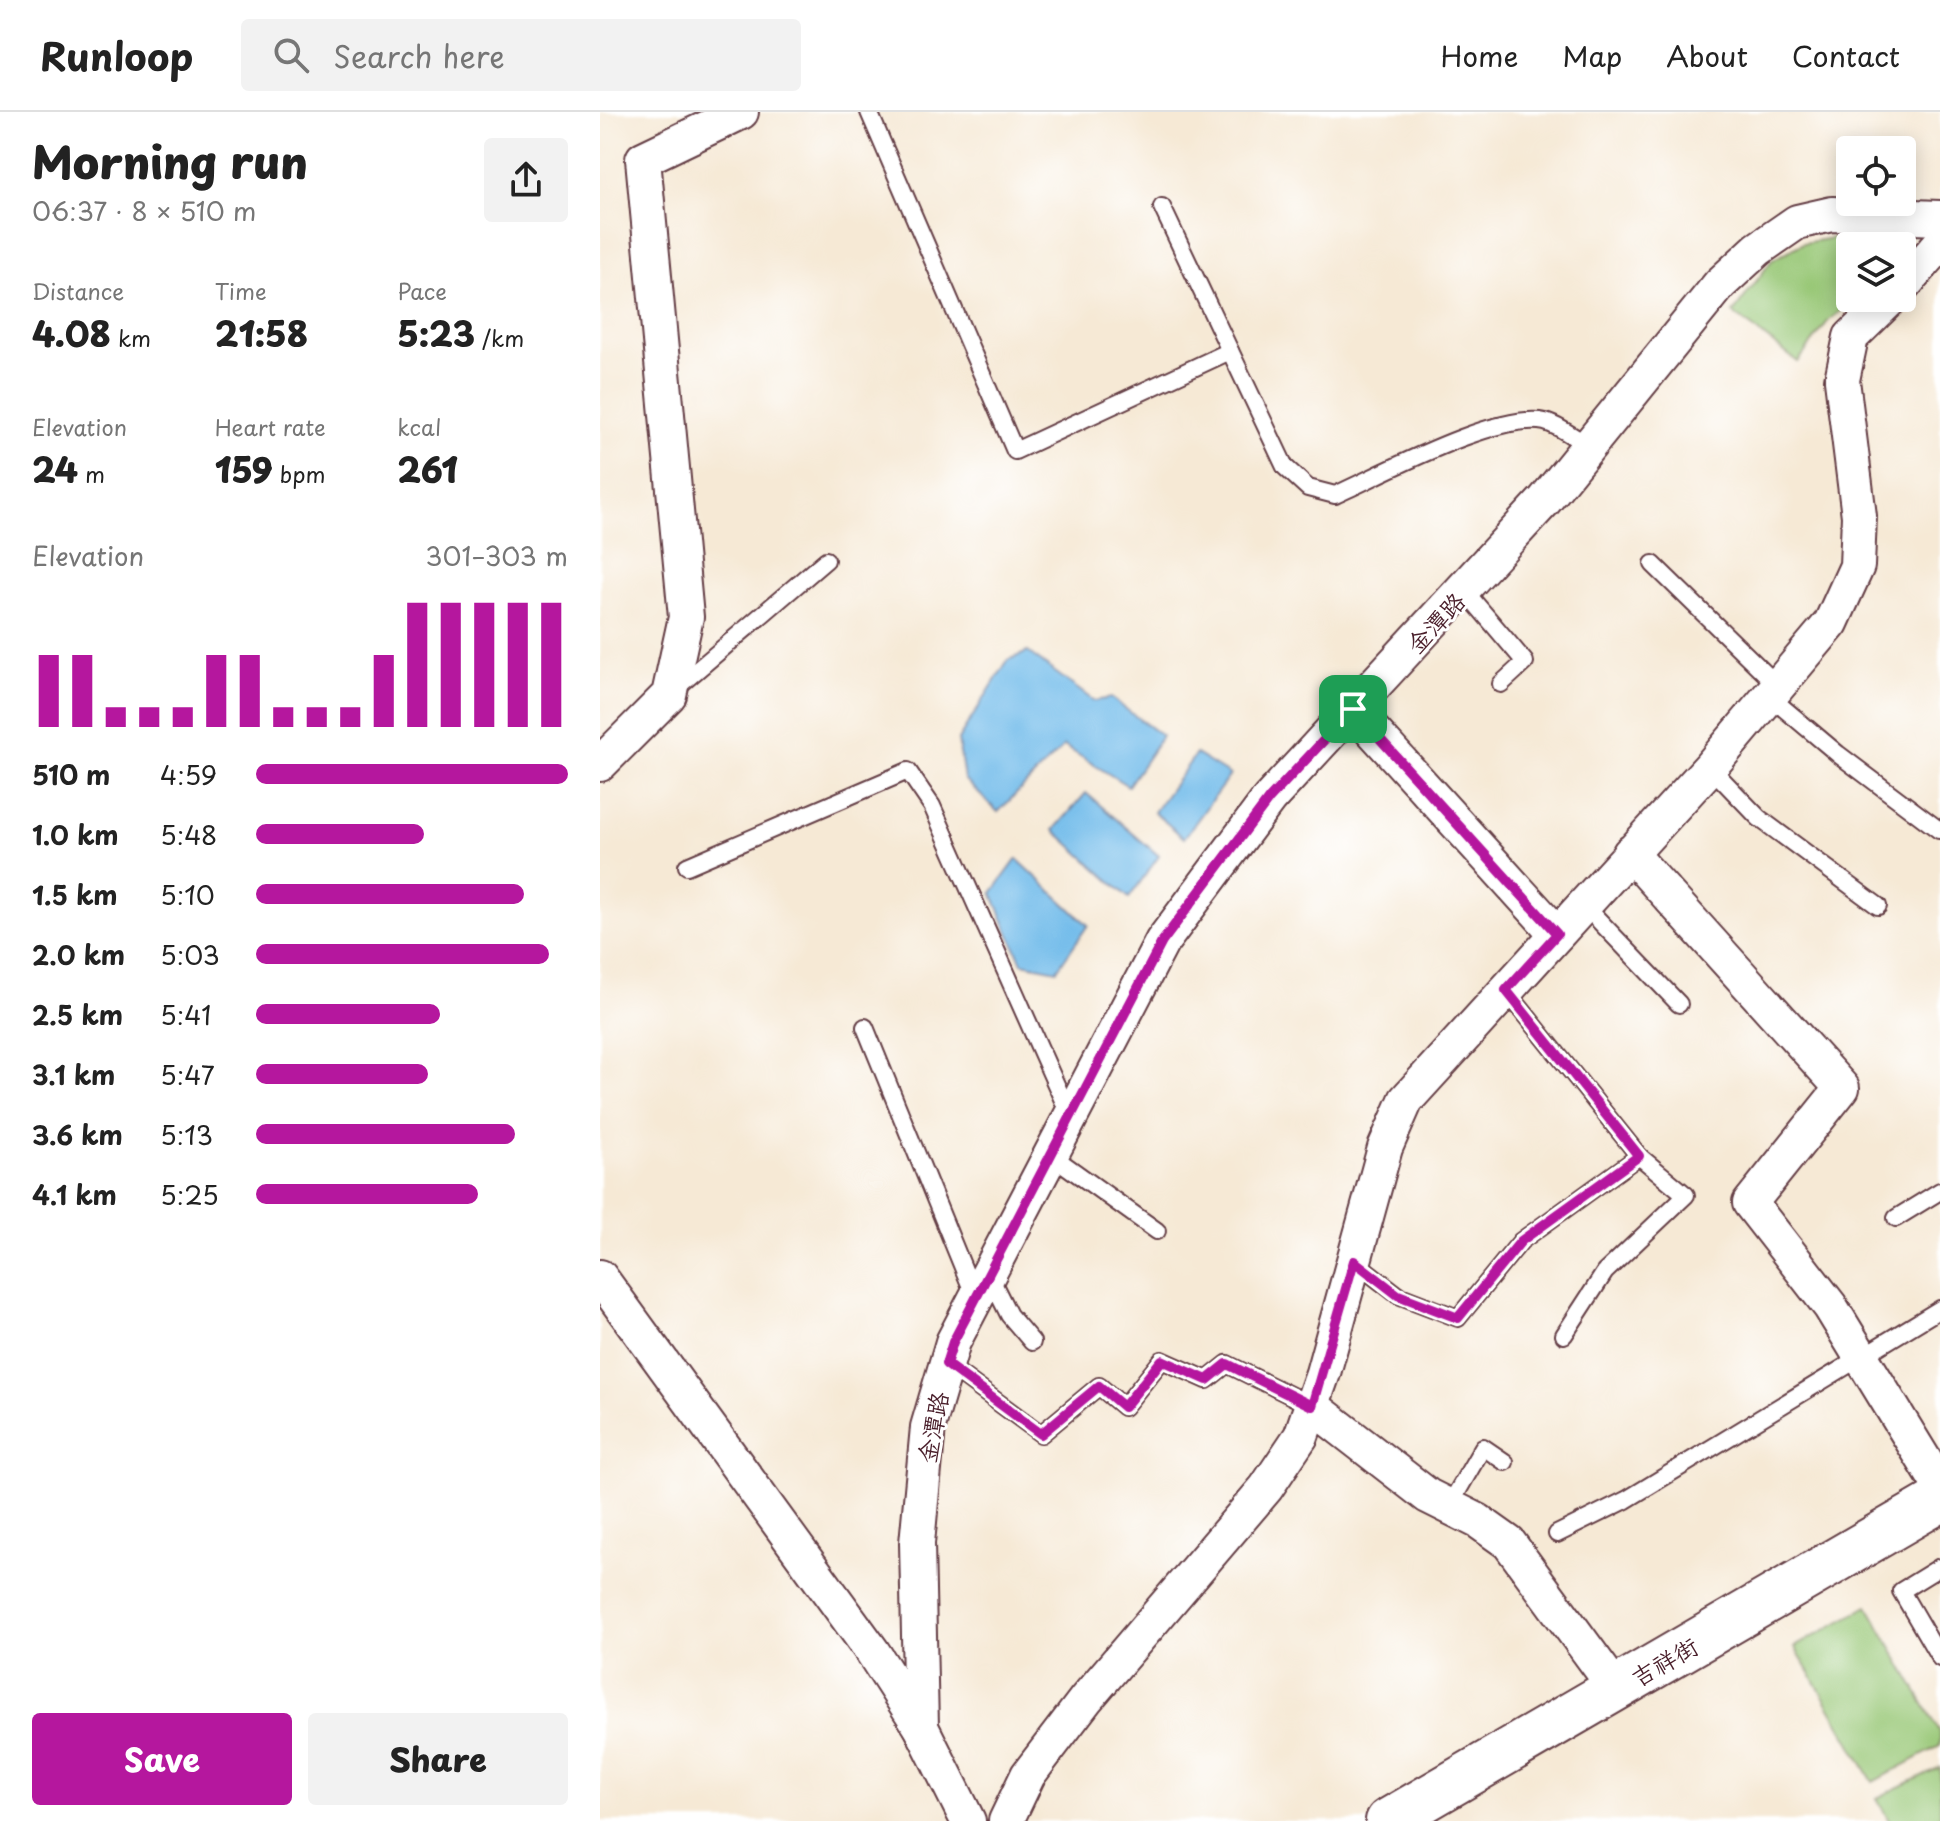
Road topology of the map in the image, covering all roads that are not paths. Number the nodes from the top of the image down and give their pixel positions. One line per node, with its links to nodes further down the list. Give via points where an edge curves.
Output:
1 (741, 112): 15 (street, via 643,159 686,617)
2 (869, 112): 8 (lane, via 1015,451)
3 (1162, 207): 8 (lane)
4 (1940, 218): 9 (street, 金潭路, via 1832,214 1797,222 1720,284)
5 (1940, 244): 6 (street)
6 (1916, 271)
7 (1877, 312): 14 (street, via 1851,337 1842,380 1859,516 1857,566 1831,623)
8 (1230, 351): 9 (lane, via 1285,467 1308,488 1335,495 1488,428 1517,421 1546,422)
9 (1589, 446): 12 (street, 金潭路)
10 (826, 560): 15 (lane)
11 (1653, 564): 14 (lane)
12 (1464, 590): 13 (lane, via 1525,662); 16 (street, 金潭路)
13 (1501, 684)
14 (1774, 691): 18 (street); 19 (lane, via 1838,754)
15 (669, 695): 17 (street)
16 (1353, 709): 24 (street); 28 (street, 金潭路, via 1269,799 1162,942)
17 (600, 764)
18 (1710, 767): 20 (street); 23 (lane, via 1759,818)
19 (1939, 830)
20 (1630, 853): 22 (street); 40 (street, via 1842,1088 1750,1203 1822,1295)
21 (687, 866): 28 (lane, via 908,771 932,806)
22 (1584, 905): 24 (street); 26 (lane)
23 (1878, 906)
24 (1557, 934): 25 (street)
25 (1506, 990): 30 (lane); 34 (street, via 1406,1100 1385,1148)
26 (1679, 1004)
27 (865, 1027): 36 (lane)
28 (1071, 1118): 29 (street, 金潭路)
29 (1051, 1155): 33 (lane); 36 (street, 金潭路)
30 (1639, 1156): 34 (lane, via 1521,1241 1458,1318 1398,1295); 38 (lane, via 1686,1195 1605,1272)
31 (1940, 1191): 32 (lane)
32 (1896, 1218)
33 (1157, 1231)
34 (1354, 1261): 42 (street)
35 (600, 1277): 51 (street, via 872,1651)
36 (982, 1287): 39 (lane); 41 (street, 金潭路)
37 (1940, 1309): 40 (lane)
38 (1564, 1335)
39 (1032, 1342)
40 (1862, 1357): 44 (street); 47 (lane, via 1626,1500)
41 (946, 1364): 42 (lane, via 1041,1434 1099,1386 1124,1407 1162,1360 1207,1380 1227,1364); 51 (street, 金潭路, via 928,1427 917,1543)
42 (1312, 1406): 46 (street, via 1417,1488); 53 (street, via 1301,1436 1266,1488 1086,1699 1028,1775)
43 (1505, 1462): 46 (lane, via 1483,1447)
44 (1940, 1486)
45 (1940, 1500): 50 (street, 吉祥街)
46 (1449, 1506): 50 (street, via 1509,1543)
47 (1557, 1534)
48 (1940, 1567): 49 (lane, via 1901,1591)
49 (1940, 1658)
50 (1616, 1689): 54 (street, 吉祥街)
51 (921, 1727): 52 (street)
52 (968, 1821)
53 (1006, 1821)
54 (1388, 1821)

